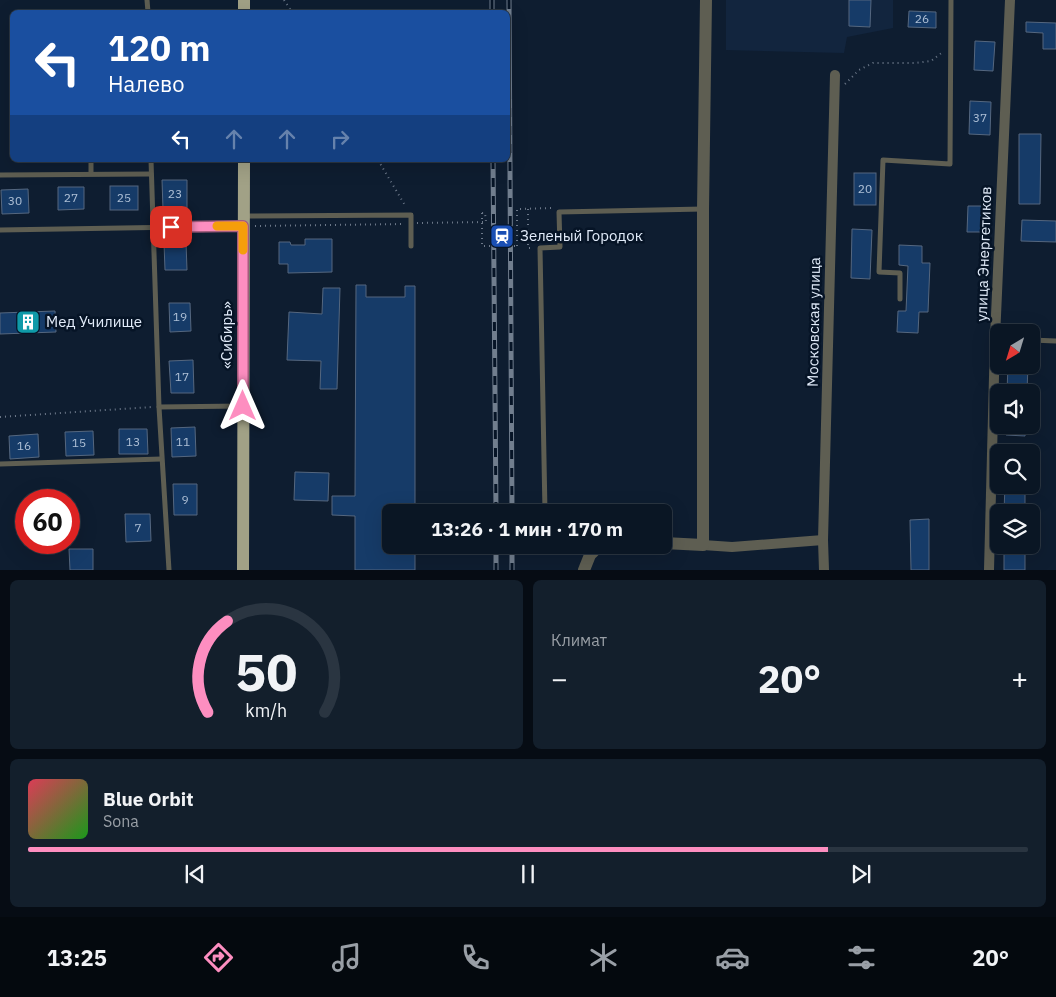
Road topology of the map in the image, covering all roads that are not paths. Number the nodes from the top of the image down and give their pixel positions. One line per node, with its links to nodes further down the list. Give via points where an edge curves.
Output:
1 (706, 0): 11 (street)
2 (951, 0): 16 (lane, via 950,164 883,160 879,272 900,273)
3 (1010, 0): 17 (street, улица Энергетиков)
4 (835, 75): 26 (street, Московская улица)
5 (91, 162): 8 (lane)
6 (151, 162): 9 (lane)
7 (244, 162): 12 (main road, «Сибирь»)
8 (91, 173): 9 (lane); 10 (lane)
9 (151, 174): 13 (lane)
10 (0, 175)
11 (703, 209): 25 (lane, via 559,212 560,247 540,248); 28 (street)
12 (246, 222): 13 (lane); 15 (lane, via 411,215); 22 (main road, «Сибирь»)
13 (153, 227): 14 (lane); 21 (lane)
14 (0, 230)
15 (411, 246)
16 (900, 299)
17 (998, 324)
18 (1040, 340): 19 (lane)
19 (1056, 341)
20 (996, 374): 34 (street, улица Энергетиков)
21 (159, 406): 22 (lane); 23 (lane)
22 (243, 406): 31 (main road, «Сибирь»)
23 (161, 459): 24 (lane); 30 (lane)
24 (0, 464)
25 (545, 504)
26 (823, 540): 28 (street, via 732,547); 33 (street, Московская улица)
27 (672, 543): 28 (street)
28 (703, 545)
29 (591, 554): 32 (street)
30 (169, 570)
31 (243, 570)
32 (584, 570)
33 (824, 570)
34 (989, 570)

